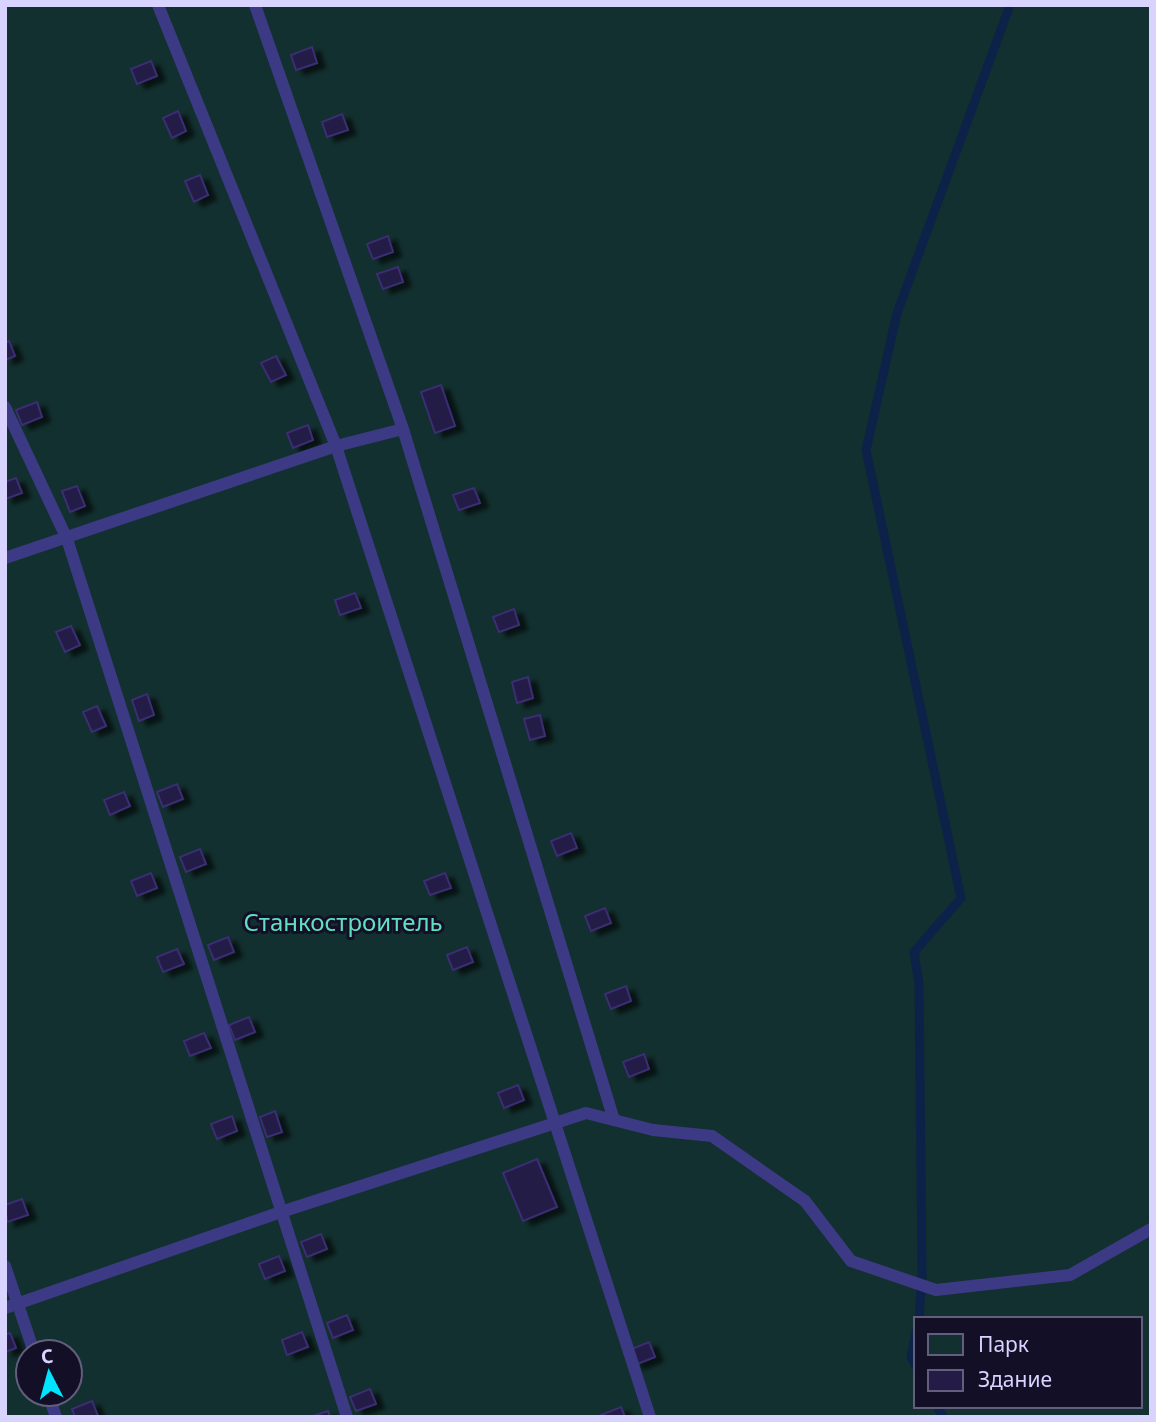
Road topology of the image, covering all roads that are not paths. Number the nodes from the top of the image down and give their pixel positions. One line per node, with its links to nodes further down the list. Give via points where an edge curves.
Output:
1 (158, 5): 5 (lane)
2 (256, 5): 4 (lane)
3 (5, 407): 6 (lane)
4 (403, 429): 5 (lane); 8 (lane)
5 (336, 446): 6 (lane); 9 (lane)
6 (67, 539): 7 (lane); 10 (lane)
7 (5, 558)
8 (614, 1120): 9 (lane, via 586,1113); 11 (lane, via 653,1130 712,1136 805,1201 851,1261 936,1290 1070,1275)
9 (554, 1125): 10 (lane); 16 (lane)
10 (281, 1212): 13 (lane); 15 (lane)
11 (1151, 1229)
12 (5, 1266): 13 (lane)
13 (11, 1306): 14 (lane)
14 (27, 1338)
15 (347, 1417)
16 (650, 1417)

